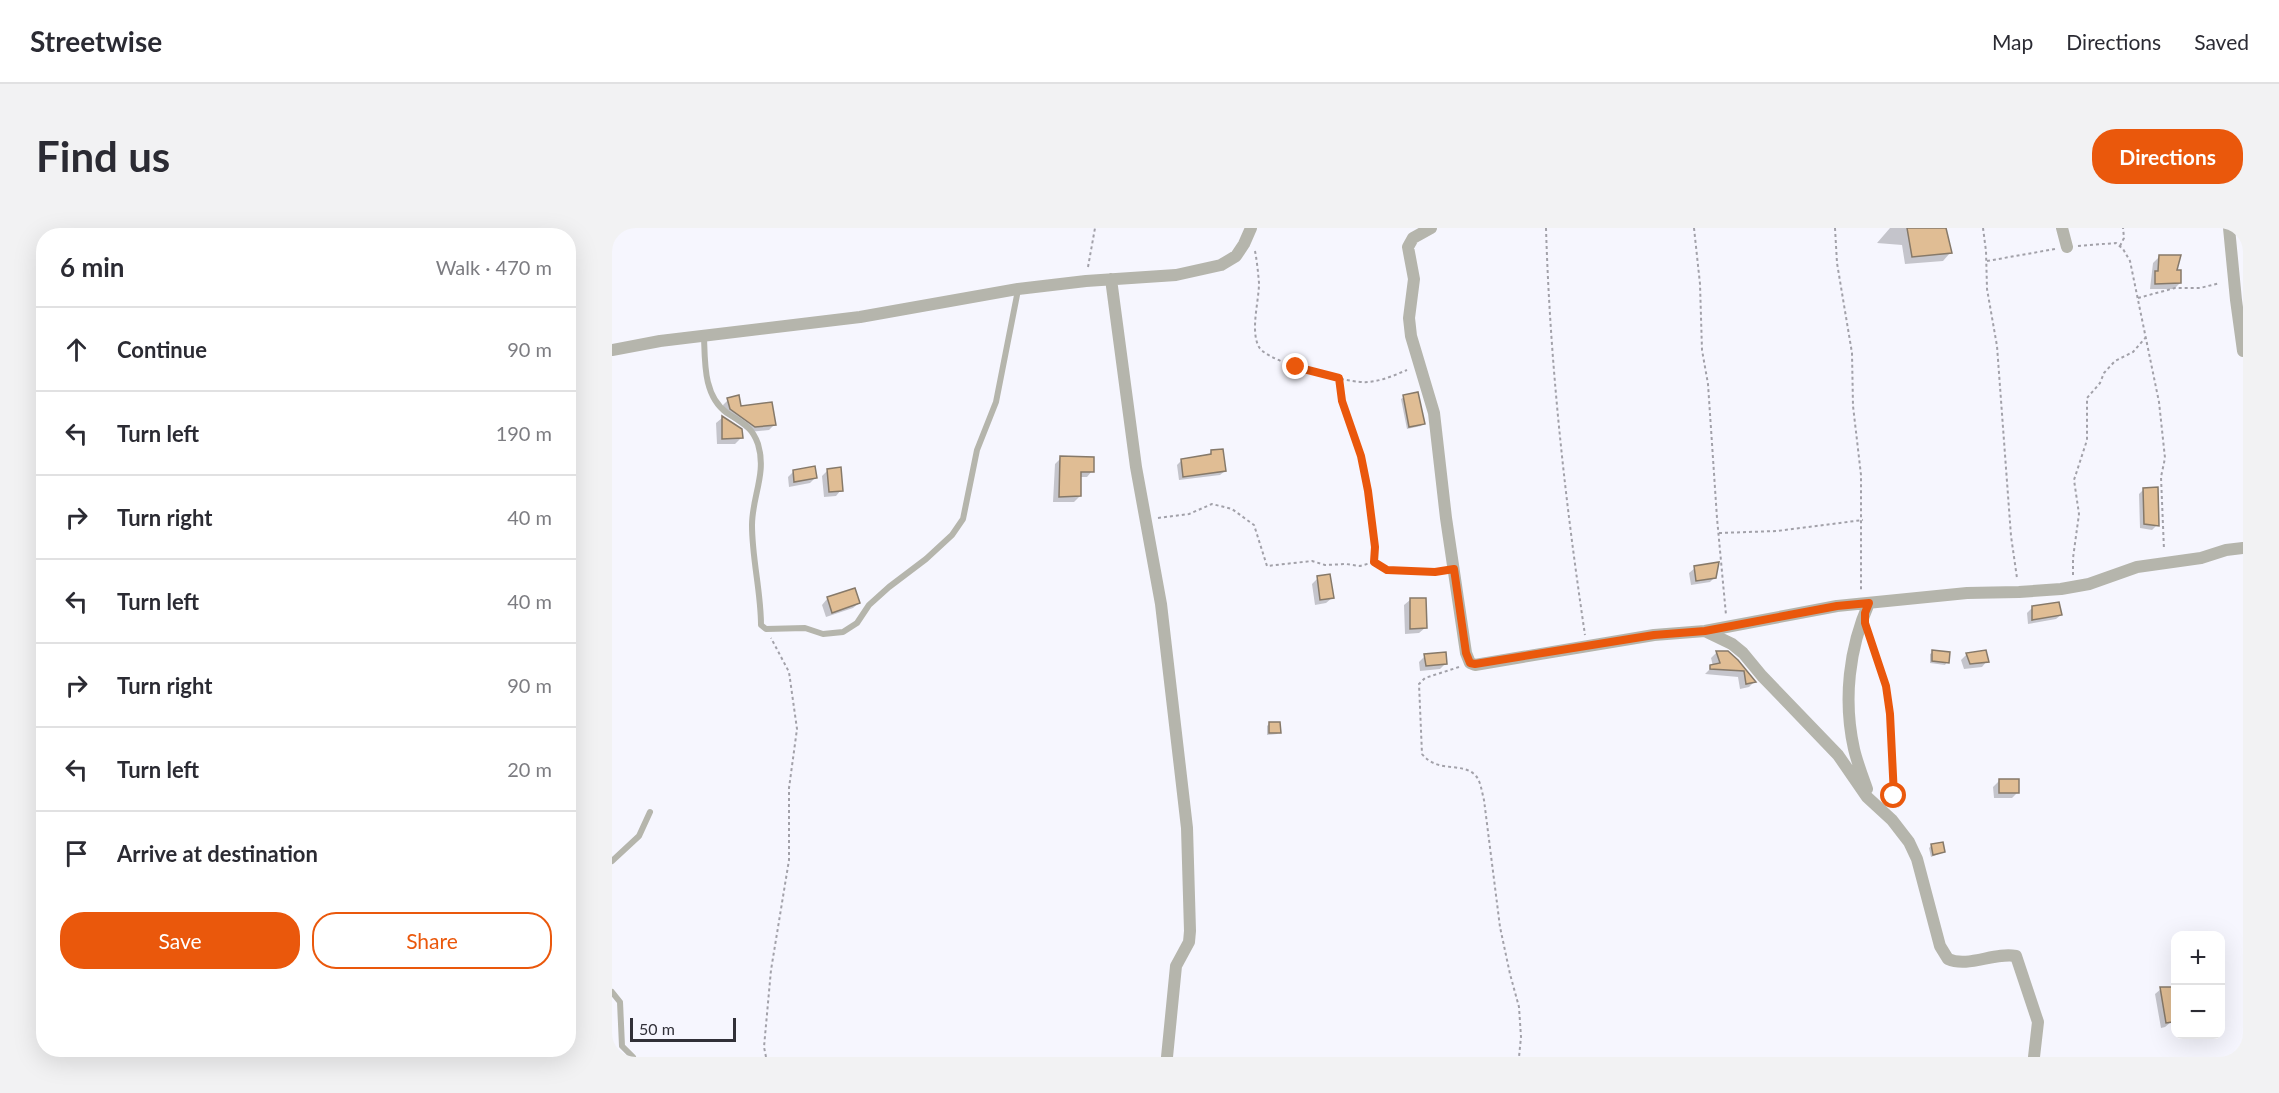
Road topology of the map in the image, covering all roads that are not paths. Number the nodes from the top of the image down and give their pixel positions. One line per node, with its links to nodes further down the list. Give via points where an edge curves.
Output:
1 (1431, 228): 13 (street, via 1413,238 1408,247 1414,279 1408,318 1434,413 1470,663)
2 (2062, 228): 5 (street)
3 (2229, 228): 10 (street)
4 (1250, 229): 6 (street, via 1236,256 1221,265 1176,275)
5 (2067, 247)
6 (1111, 279): 7 (street); 19 (street, via 1133,448 1161,604 1181,764 1190,881 1189,942 1176,966)
7 (1018, 289): 8 (street, via 860,317); 8 (lane, via 996,402 977,450 963,519 952,535 889,587 857,623 843,632 823,634 805,628 766,629 761,625 752,522 761,456 750,430 714,399 705,368)
8 (704, 336): 9 (street)
9 (612, 350)
10 (2243, 351)
11 (2243, 548): 12 (street, via 2137,567 2080,586)
12 (1865, 603): 13 (street); 14 (street, via 1852,654 1848,699 1854,751)
13 (1705, 631): 14 (street, via 1743,653 1838,755)
14 (1871, 801): 20 (street, via 1909,842 1940,946 1948,959 1959,962 2014,955 2018,960 2038,1026)
15 (650, 812): 16 (lane, via 639,836)
16 (612, 861)
17 (612, 992): 18 (lane, via 620,1002 622,1046)
18 (633, 1057)
19 (1167, 1057)
20 (2034, 1057)

